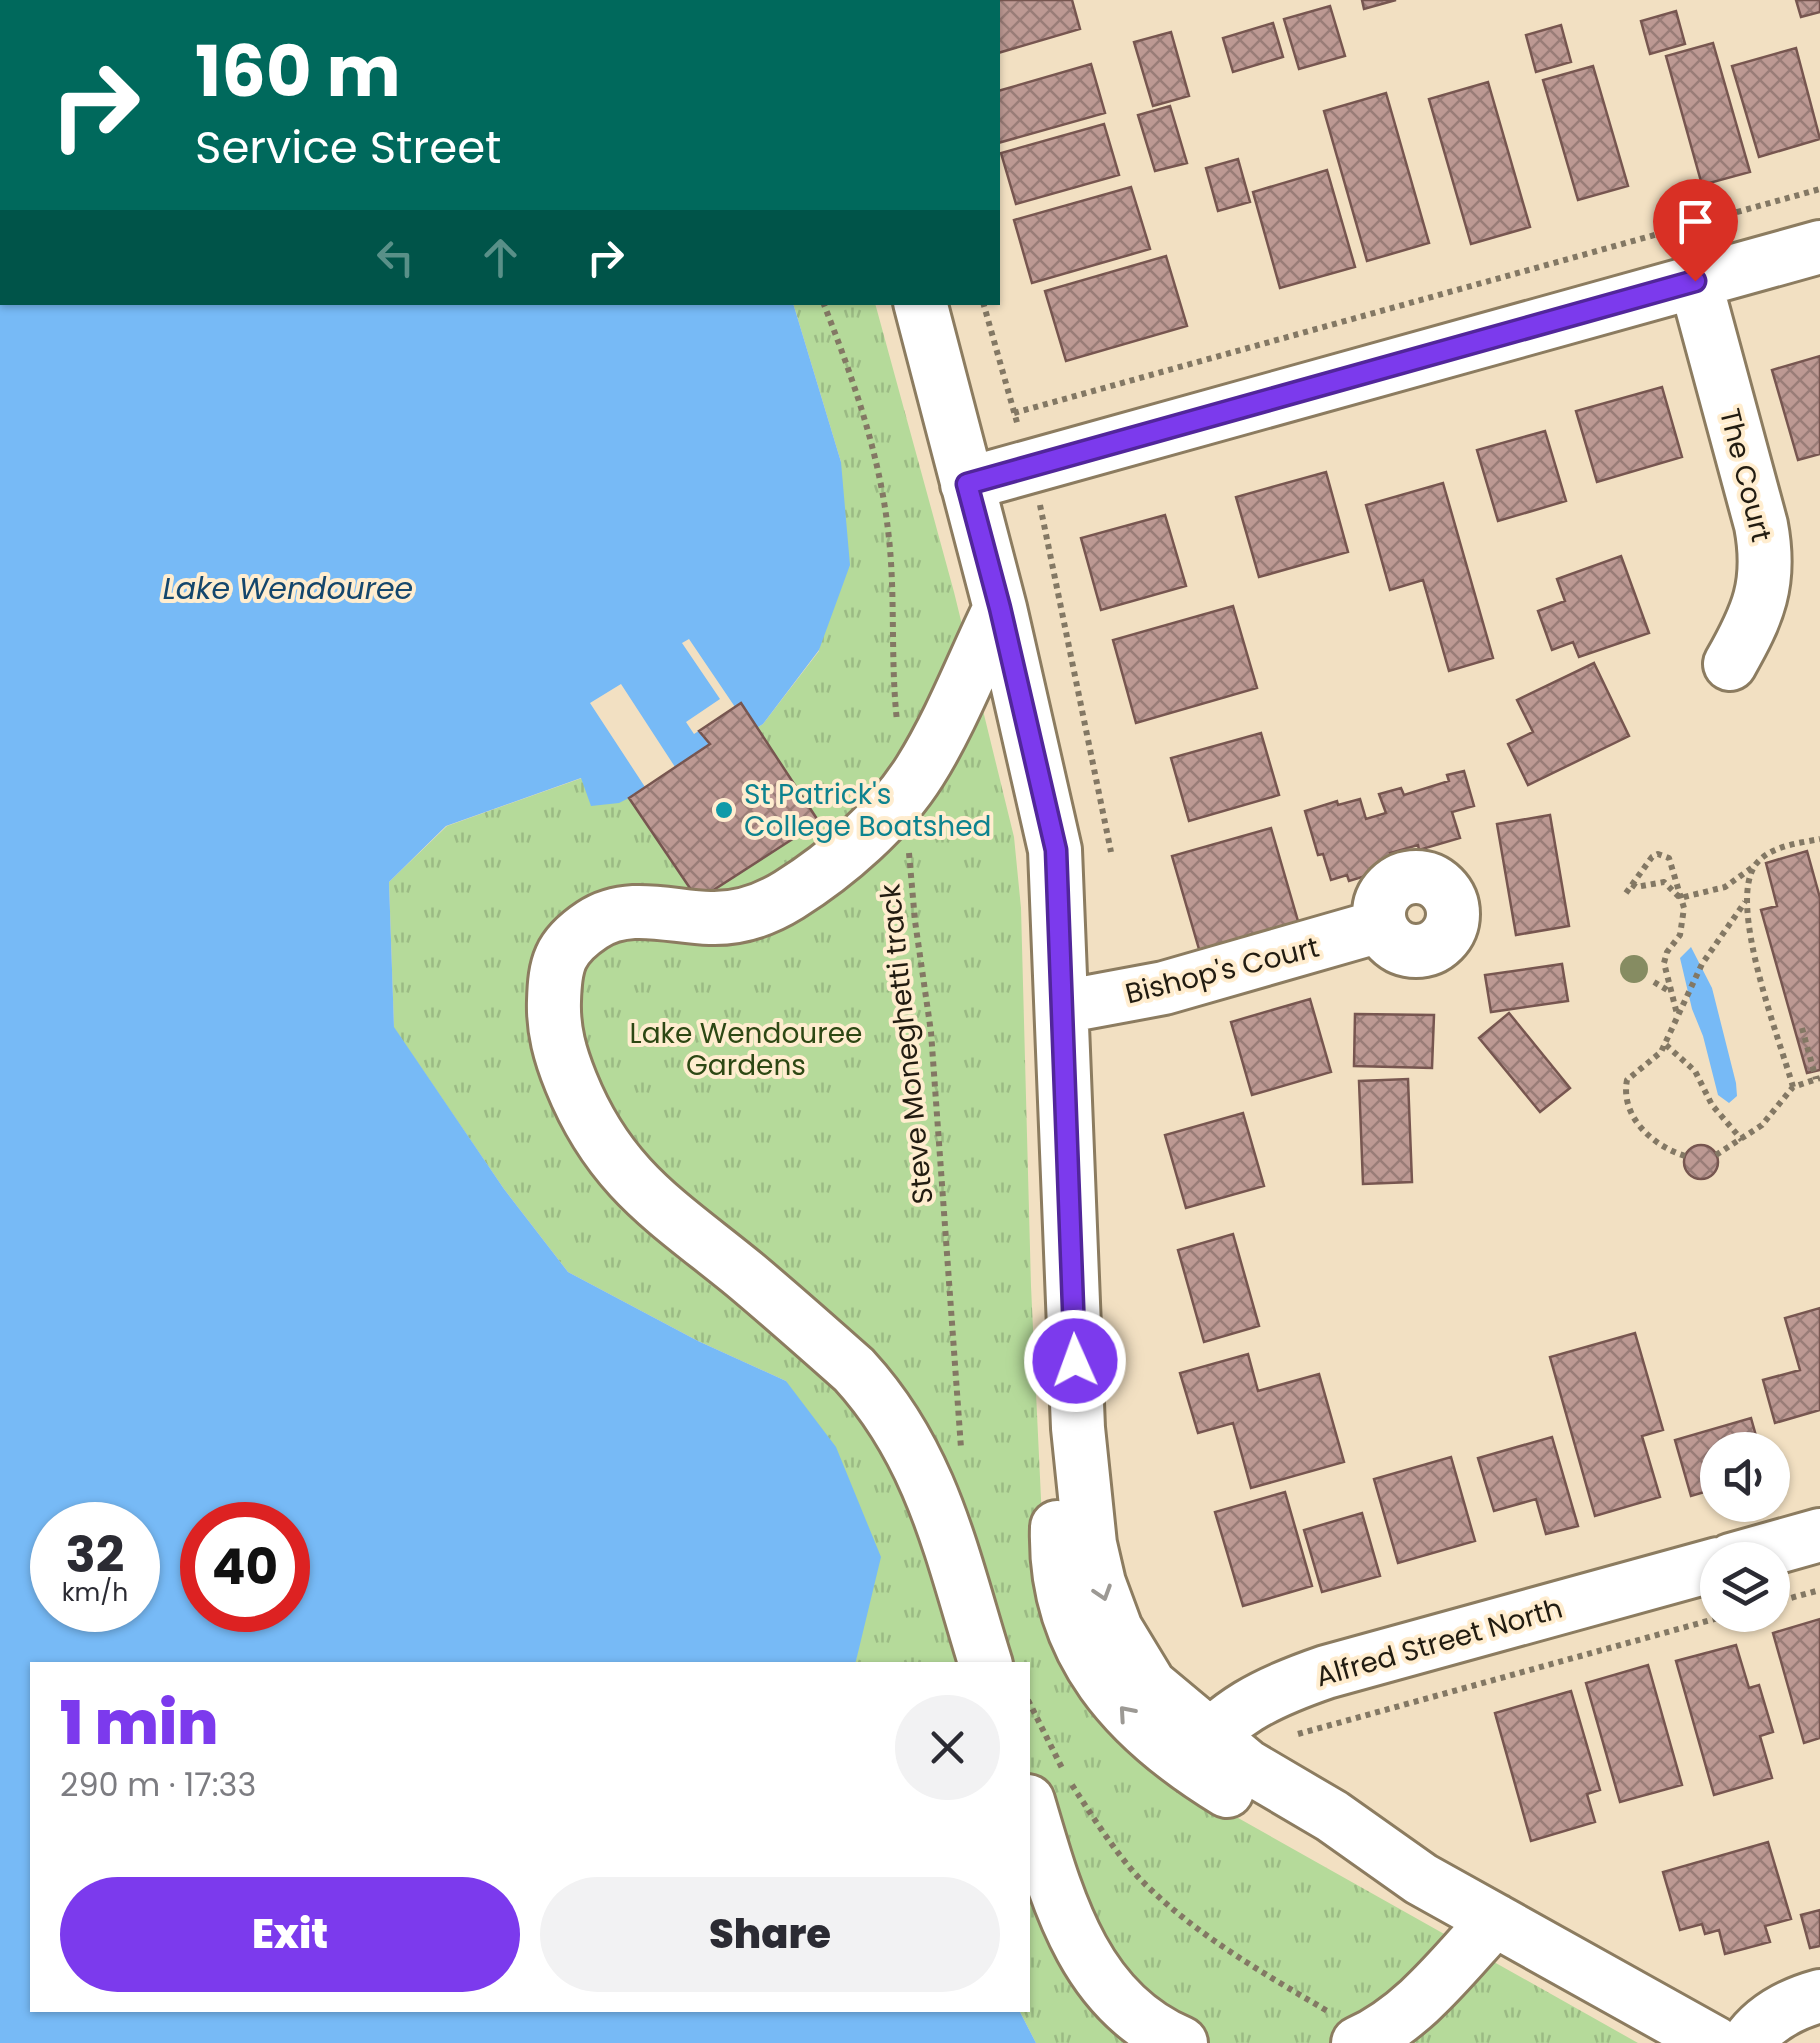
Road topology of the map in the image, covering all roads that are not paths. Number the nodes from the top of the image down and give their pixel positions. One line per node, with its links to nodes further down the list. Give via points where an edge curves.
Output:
1 (1820, 247): 2 (street)
2 (1695, 281): 4 (street); 6 (street, The Court, via 1766,558 1759,606)
3 (921, 305): 4 (street)
4 (967, 484): 5 (street)
5 (1000, 608): 8 (street, via 1056,850); 12 (street, via 935,744 904,793 850,847 812,880 758,911 723,918 639,912 594,923 557,962 553,1018 584,1113 608,1154 854,1370 887,1407 931,1491)
6 (1730, 664)
7 (1380, 926): 8 (street, Bishop's Court, via 1164,988)
8 (1062, 1007): 13 (street, via 1078,1428 1090,1544 1116,1629 1144,1678)
9 (1820, 1535): 10 (street)
10 (1790, 1543)
11 (1700, 1569): 13 (street, Alfred Street North, via 1311,1678 1254,1702)
12 (985, 1662)
13 (1207, 1751): 15 (street, via 1325,1847 1421,1878)
14 (1030, 1806): 18 (street, via 1084,1956 1137,2018)
15 (1495, 1920): 17 (street, via 1413,2006); 19 (street)
16 (1820, 1996): 20 (street, via 1776,2015)
17 (1364, 2040)
18 (1181, 2043)
19 (1714, 2043)
20 (1746, 2043)

